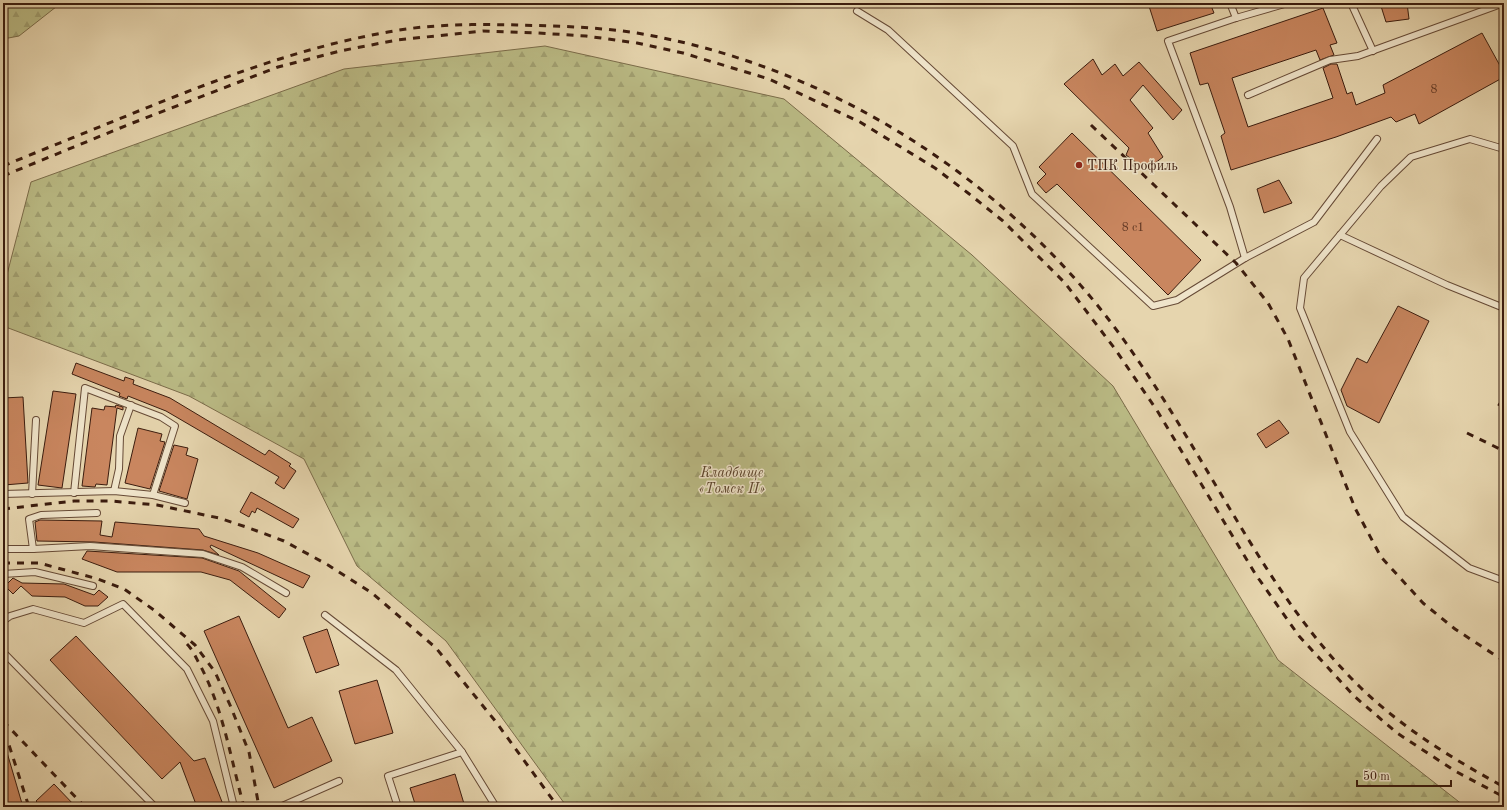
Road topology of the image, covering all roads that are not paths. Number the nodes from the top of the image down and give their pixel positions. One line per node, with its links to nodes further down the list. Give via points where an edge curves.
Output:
1 (1230, 3): 6 (lane)
2 (1288, 3): 6 (lane)
3 (1351, 3): 7 (lane)
4 (1504, 3): 7 (lane)
5 (857, 11): 12 (lane, via 888,30 1013,146 1032,194 1153,306 1178,300)
6 (1236, 18): 12 (lane, via 1168,41 1230,207)
7 (1373, 51): 8 (lane, via 1330,60)
8 (1248, 95)
9 (1377, 139): 12 (lane, via 1314,222)
10 (1504, 149): 11 (lane, via 1470,139 1411,157 1381,186)
11 (1340, 235): 13 (lane, via 1447,285); 26 (lane, via 1304,278 1300,308 1350,432 1404,517 1469,568)
12 (1245, 258)
13 (1504, 308)
14 (131, 405): 16 (lane, via 120,436 119,469); 17 (lane, via 85,388); 20 (lane, via 175,426)
15 (36, 420): 19 (lane)
16 (114, 491): 17 (lane); 20 (lane)
17 (74, 493): 19 (lane)
18 (3, 494): 19 (lane)
19 (32, 494)
20 (153, 495): 21 (lane)
21 (185, 503)
22 (97, 513): 24 (lane, via 41,515 29,519)
23 (3, 549): 24 (lane)
24 (33, 549): 28 (lane, via 90,546 203,554 242,567)
25 (3, 574): 27 (lane, via 35,572)
26 (1504, 581)
27 (93, 586)
28 (286, 593)
29 (325, 615): 32 (lane, via 396,670)
30 (3, 621): 35 (lane, via 10,616 33,610 84,623 123,604 187,669 212,721)
31 (3, 652): 34 (lane)
32 (462, 752): 37 (lane, via 388,776); 38 (lane)
33 (339, 781): 36 (lane)
34 (155, 807)
35 (234, 807)
36 (280, 807)
37 (398, 807)
38 (496, 807)

